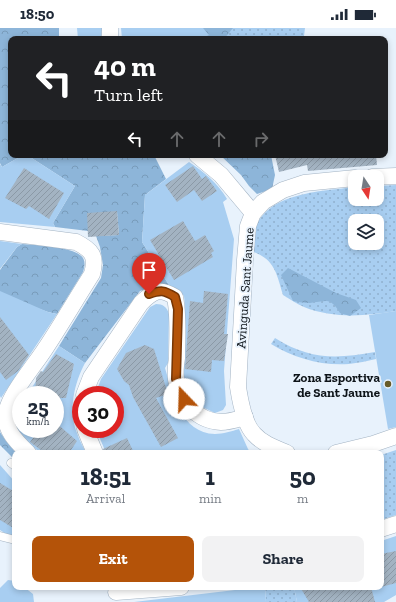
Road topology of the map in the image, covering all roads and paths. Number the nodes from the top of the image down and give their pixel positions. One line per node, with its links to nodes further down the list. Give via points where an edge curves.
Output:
1 (201, 158): 5 (street, via 221,175)
2 (384, 176): 3 (street)
3 (396, 176)
4 (348, 179): 5 (street, Avinguda Sant Jaume, via 304,183 283,190 263,202)
5 (253, 213): 8 (street, Avinguda Sant Jaume, via 248,226 245,260 238,387)
6 (0, 232): 11 (street, via 76,242 92,254 94,265 92,274 21,384 6,414 8,426 15,440)
7 (88, 386): 8 (street, via 141,302 158,290 168,292 175,297 178,309 176,379 184,399 192,410 214,421)
8 (245, 418): 13 (street, Avinguda Sant Jaume, via 254,435)
9 (396, 436): 14 (street)
10 (89, 438): 12 (street)
11 (25, 450)
12 (94, 450)
13 (280, 450)
14 (348, 450)
15 (396, 524): 16 (street)
16 (384, 528)
17 (0, 536): 18 (lane)
18 (12, 539)
19 (142, 590): 20 (street)
20 (116, 592)

